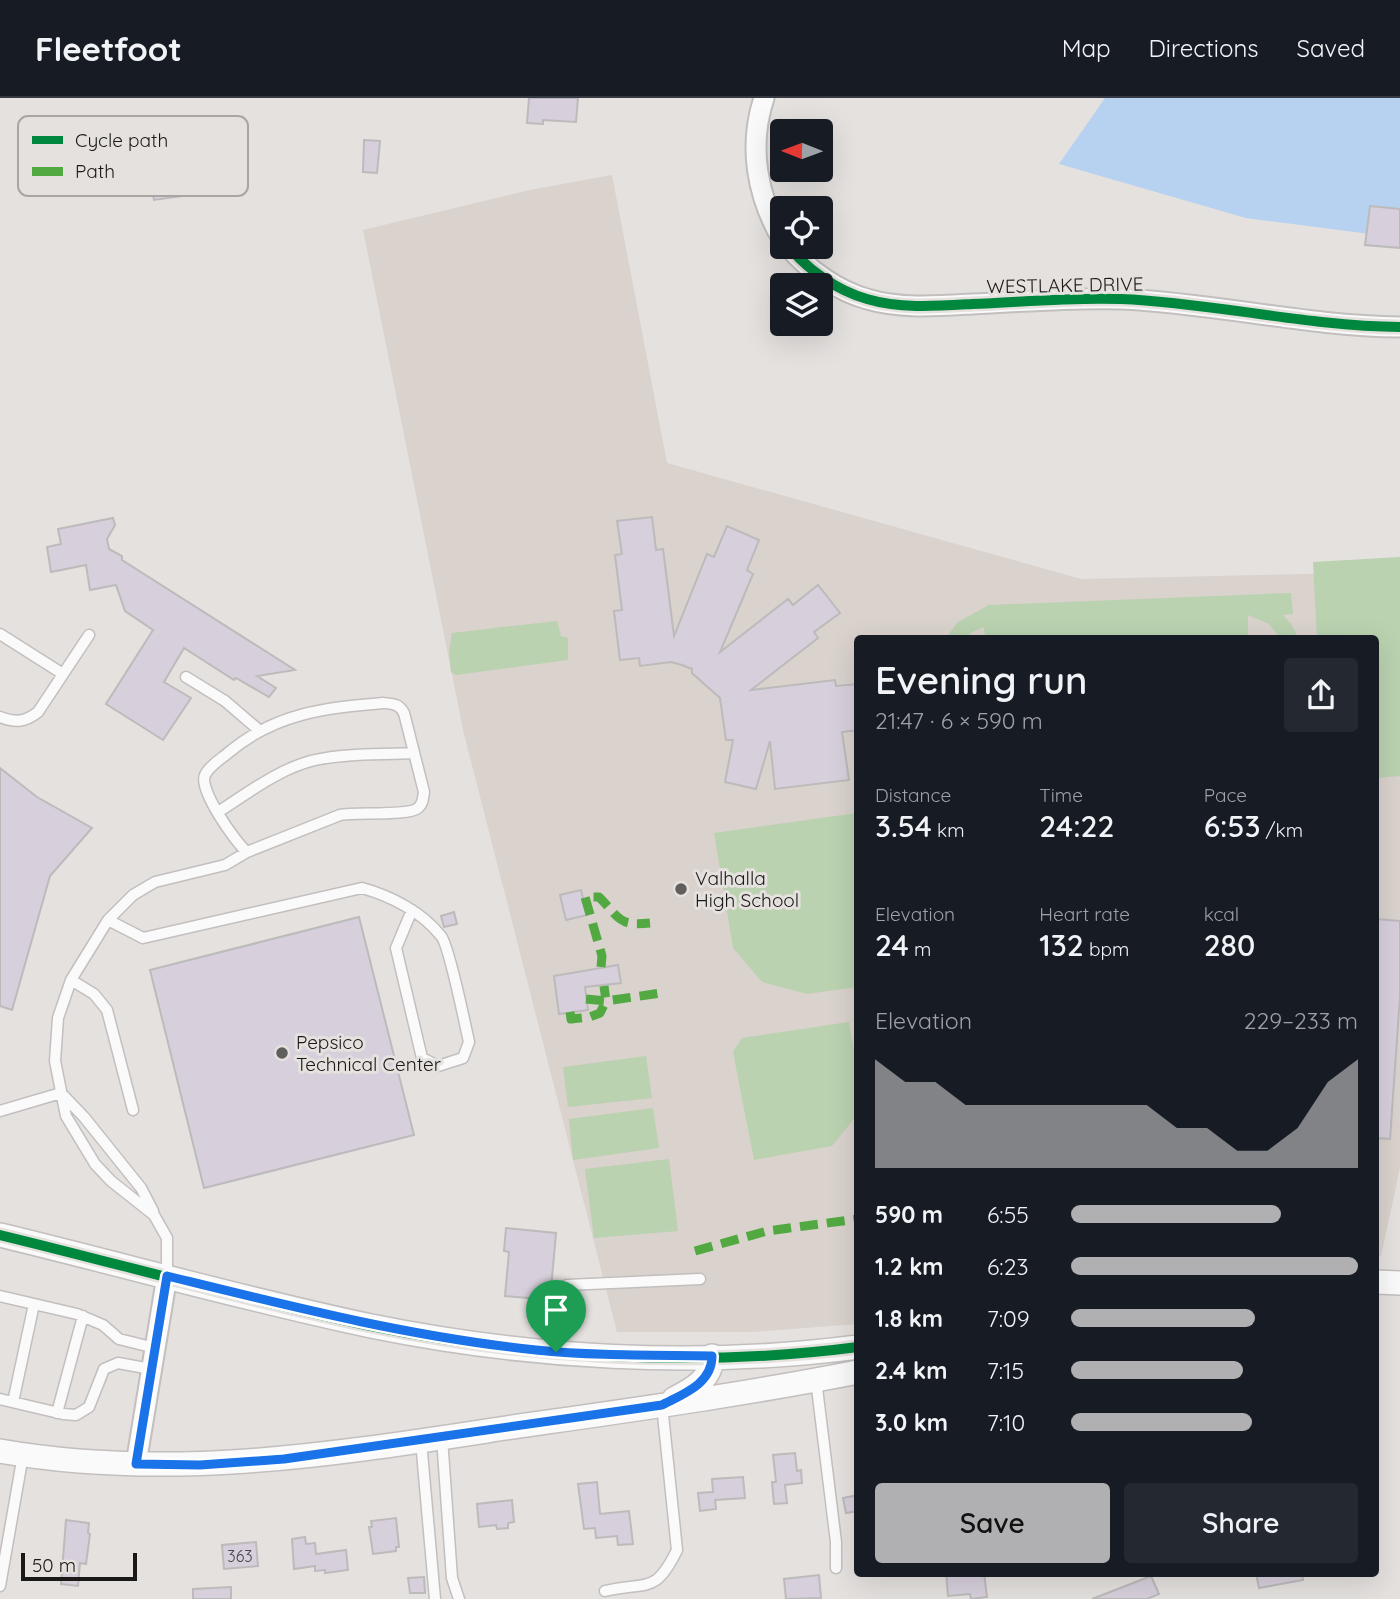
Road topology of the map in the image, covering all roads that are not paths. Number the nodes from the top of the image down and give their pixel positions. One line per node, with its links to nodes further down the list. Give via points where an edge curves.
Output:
1 (764, 98): 2 (street, via 755,144)
2 (770, 218)
3 (802, 259): 4 (street, WESTLAKE DRIVE, via 848,292 889,304 1122,299)
4 (1400, 327)
5 (0, 634): 7 (lane)
6 (89, 635): 7 (lane)
7 (63, 674): 9 (lane, via 38,712 27,720 13,722)
8 (186, 677): 10 (lane, via 225,701)
9 (0, 717)
10 (260, 731): 11 (lane, via 327,708 395,704 404,713); 12 (lane, via 204,775 204,787)
11 (414, 753): 12 (lane, via 313,761 277,775); 13 (lane, via 424,792 418,809 340,816)
12 (218, 812): 13 (lane)
13 (247, 852): 15 (lane, via 225,865 155,882 133,895)
14 (412, 910): 14 (lane, via 396,948 422,1058 438,1066 463,1058 469,1042 443,937); 15 (lane, via 362,888 143,938)
15 (108, 920): 16 (lane)
16 (71, 980): 17 (lane, via 58,1018 55,1062); 18 (lane, via 94,994 107,1010)
17 (61, 1093): 19 (lane); 20 (lane, via 141,1188); 20 (lane, via 66,1116 94,1164)
18 (132, 1110)
19 (0, 1111)
20 (154, 1214): 22 (lane, via 167,1238)
21 (0, 1235): 22 (street)
22 (167, 1276): 30 (street); 31 (street, via 372,1326)
23 (700, 1279): 31 (lane, via 567,1285 558,1306)
24 (1379, 1282): 25 (street)
25 (1400, 1283)
26 (0, 1296): 27 (lane)
27 (34, 1304): 28 (lane); 37 (lane)
28 (83, 1316): 30 (lane, via 119,1339); 39 (lane)
29 (854, 1347): 32 (street)
30 (155, 1348): 33 (street)
31 (556, 1352): 32 (street)
32 (712, 1356): 38 (street, via 708,1375)
33 (152, 1369): 39 (lane, via 110,1365 100,1375 89,1407 76,1415); 43 (street)
34 (854, 1373): 35 (street)
35 (816, 1379): 38 (street); 44 (lane)
36 (0, 1399): 37 (lane)
37 (13, 1402): 39 (lane)
38 (662, 1405): 40 (street); 46 (lane, via 677,1550 653,1584)
39 (57, 1413)
40 (431, 1439): 43 (street, via 254,1462); 47 (lane); 48 (lane)
41 (0, 1451): 42 (street)
42 (23, 1455): 43 (street); 45 (lane)
43 (136, 1464)
44 (836, 1568)
45 (0, 1586)
46 (605, 1591)
47 (435, 1599)
48 (459, 1599)

